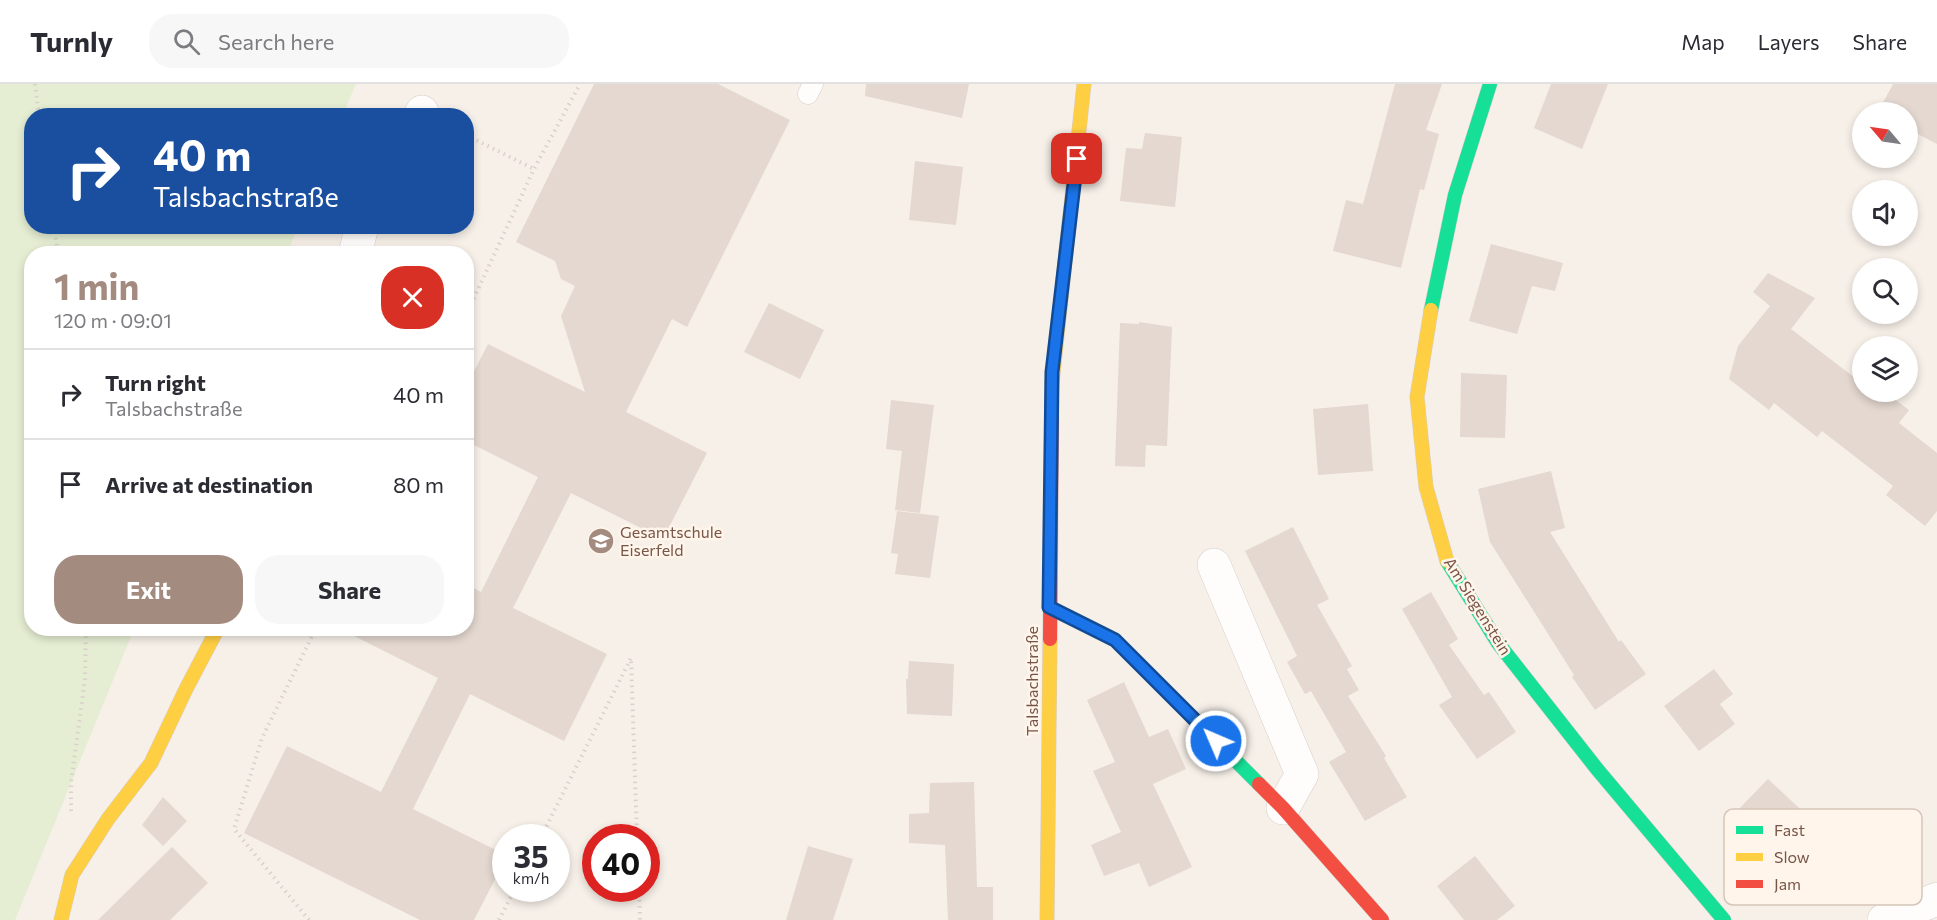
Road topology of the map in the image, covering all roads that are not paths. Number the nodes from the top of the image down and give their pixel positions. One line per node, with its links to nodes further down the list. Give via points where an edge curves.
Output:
1 (1084, 84): 4 (street, Talsbachstraße, via 1052,372)
2 (1490, 84): 13 (street, Am Siegenstein, via 1455,195 1417,397 1426,487 1447,562 1498,643)
3 (1214, 565): 6 (street, via 1302,774)
4 (1049, 607): 6 (street, via 1115,640); 11 (street, Talsbachstraße)
5 (214, 636): 10 (street, via 151,763 72,875)
6 (1283, 808): 12 (street)
7 (1937, 899): 8 (street)
8 (1922, 905)
9 (1922, 905): 14 (street)
10 (61, 920)
11 (1047, 920)
12 (1382, 920)
13 (1724, 920)
14 (1884, 920)

